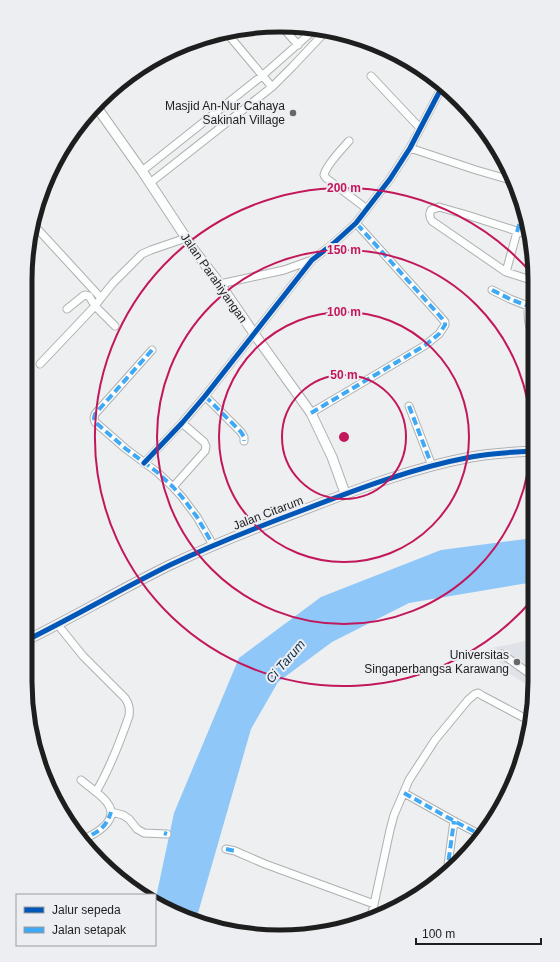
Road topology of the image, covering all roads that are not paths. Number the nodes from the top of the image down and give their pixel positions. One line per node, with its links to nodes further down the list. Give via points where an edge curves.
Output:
1 (287, 32): 5 (street)
2 (310, 34): 5 (street)
3 (322, 36): 8 (street)
4 (231, 37): 6 (street)
5 (298, 45): 6 (street)
6 (263, 75): 8 (street); 14 (street)
7 (371, 76): 11 (street)
8 (272, 87): 16 (street)
9 (440, 91): 11 (street)
10 (99, 111): 14 (street, Jalan Parahiyangan)
11 (420, 128): 13 (street)
12 (349, 141): 17 (street, via 324,175)
13 (410, 148): 15 (street); 17 (street)
14 (142, 171): 16 (street, Jalan Parahiyangan)
15 (506, 179)
16 (150, 183): 22 (street, Jalan Parahiyangan)
17 (367, 209): 18 (street)
18 (356, 223): 23 (street); 40 (street, via 439,315 445,325 439,334 424,346)
19 (38, 229): 28 (street)
20 (517, 232): 21 (street); 24 (street); 24 (street, via 439,207 431,210 430,219)
21 (523, 234)
22 (186, 238): 26 (street, Jalan Parahiyangan); 28 (street, via 142,254)
23 (312, 260): 26 (street, via 284,270); 35 (street)
24 (506, 272): 25 (street)
25 (528, 279)
26 (220, 284): 35 (street, Jalan Parahiyangan)
27 (492, 290): 30 (street)
28 (101, 298): 29 (street)
29 (95, 306): 32 (street, via 89,296 85,295); 34 (street); 37 (street)
30 (528, 306)
31 (528, 306): 33 (street)
32 (67, 309)
33 (528, 320)
34 (115, 326)
35 (255, 334): 38 (street); 40 (street, Jalan Parahiyangan)
36 (152, 350): 44 (street, via 94,418 95,422 126,450)
37 (40, 364)
38 (205, 396): 41 (street); 42 (street, via 241,432)
39 (409, 406): 45 (street)
40 (311, 413): 47 (street, Jalan Parahiyangan, via 332,457)
41 (182, 423): 44 (street); 46 (street, via 206,446 205,451)
42 (244, 441)
43 (528, 451): 45 (street, Jalan Citarum, via 473,457)
44 (144, 463): 46 (street)
45 (432, 466): 47 (street, Jalan Citarum)
46 (173, 487): 48 (street, via 197,517)
47 (345, 493): 48 (street, Jalan Citarum)
48 (213, 545): 49 (street, Jalan Citarum)
49 (58, 625): 50 (street, Jalan Citarum); 55 (street, via 83,656 129,704 129,716 108,770)
50 (32, 638)
51 (502, 654): 52 (street)
52 (528, 673)
53 (525, 718): 56 (street, via 478,693 475,694 435,740 409,780)
54 (81, 780): 55 (street)
55 (96, 792): 57 (street, via 109,804)
56 (404, 793): 58 (street); 64 (street, via 394,815)
57 (112, 812): 60 (street, via 123,815 144,833); 61 (street, via 102,829)
58 (454, 821): 59 (street); 63 (street)
59 (477, 833)
60 (167, 834)
61 (87, 838)
62 (226, 849): 64 (street)
63 (448, 864)
64 (373, 907): 65 (street); 66 (street)
65 (377, 910)
66 (371, 912)

